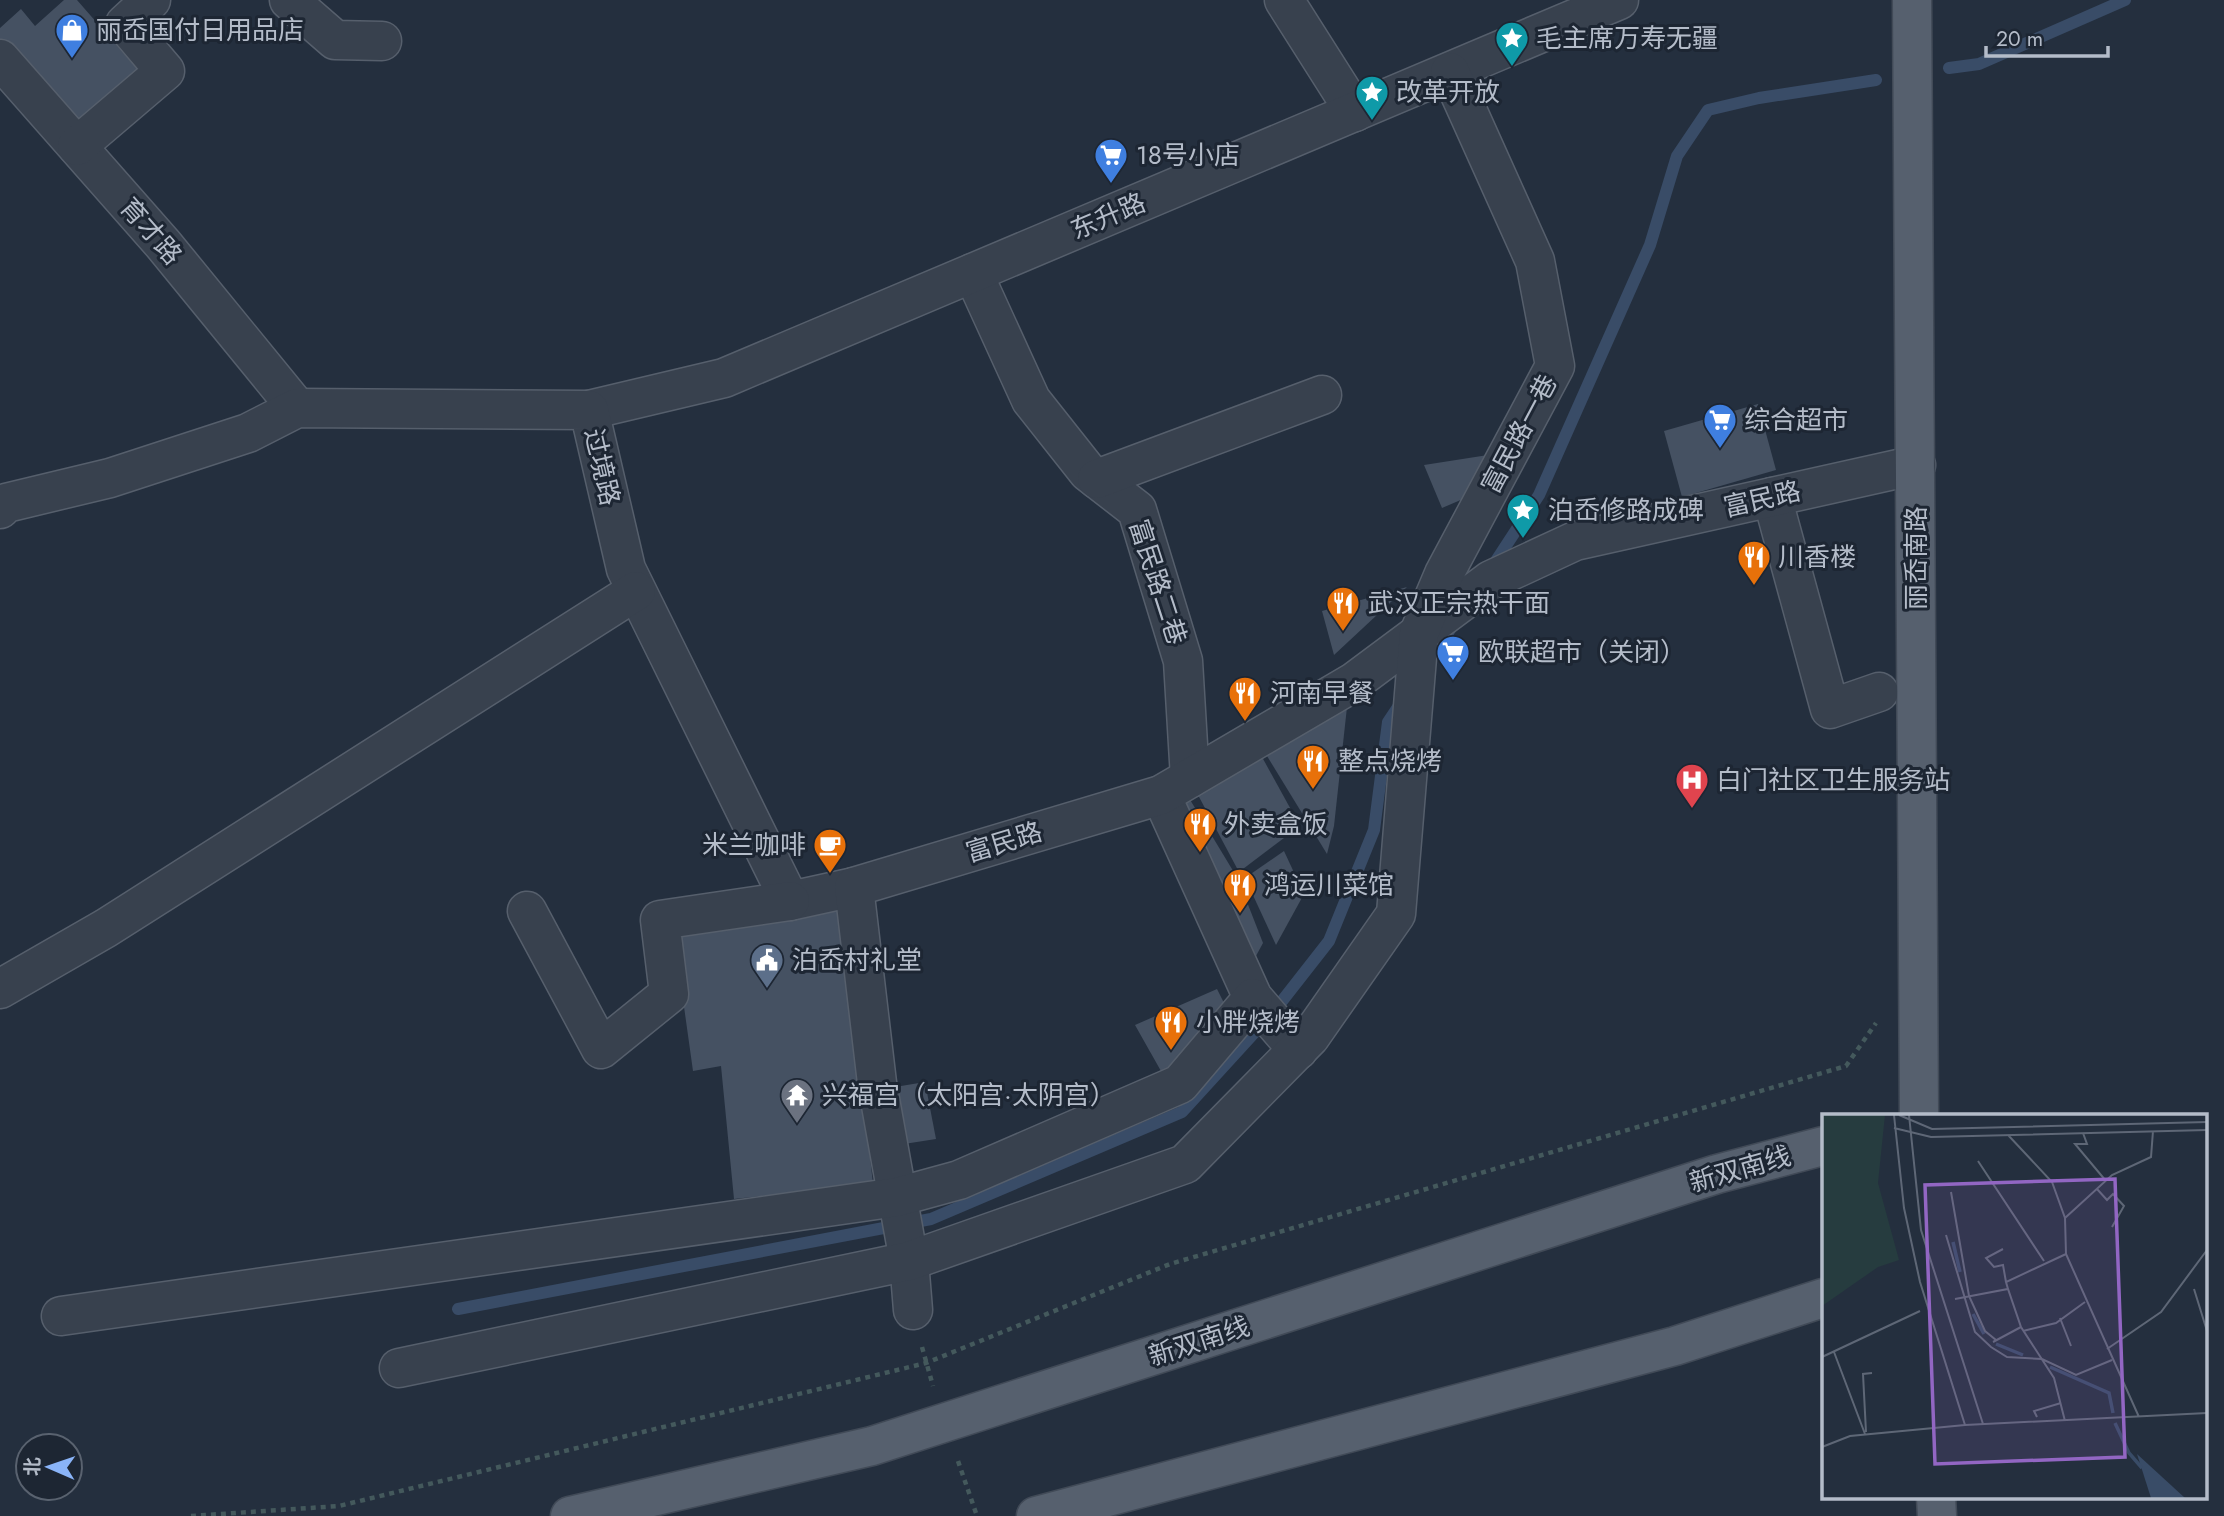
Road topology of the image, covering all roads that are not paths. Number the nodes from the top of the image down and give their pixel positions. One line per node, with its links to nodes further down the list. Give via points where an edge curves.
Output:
1 (151, 0): 10 (street, via 125,24 165,71)
2 (289, 0): 6 (street, via 335,40)
3 (1284, 0): 9 (street)
4 (1619, 0): 7 (street, 东升路)
5 (1912, 0): 15 (main road, 丽岙南路)
6 (382, 41)
7 (1450, 72): 9 (street, 东升路); 20 (street, 富民路一巷, via 1535,261 1555,366 1444,574)
8 (5, 75): 10 (street, 育才路)
9 (1355, 112): 11 (street, 东升路)
10 (78, 146): 13 (street, 育才路)
11 (973, 273): 14 (street, 东升路, via 724,378); 16 (street, 富民路二巷, via 1031,400)
12 (1322, 395): 16 (street)
13 (297, 408): 14 (street, 过境路); 18 (street, 过境路, via 248,433 110,478 6,503)
14 (589, 410): 19 (street, 过境路, via 626,569)
15 (1916, 465): 17 (street, 富民路); 29 (main road, 丽岙南路)
16 (1097, 479): 22 (street, 富民路二巷, via 1137,510 1183,661)
17 (1772, 497): 20 (street, 富民路, via 1575,541 1491,580); 21 (street, via 1830,709)
18 (0, 509)
19 (636, 591): 24 (street, 过境路); 26 (street, via 106,928)
20 (1422, 632): 22 (street, 富民路, via 1353,682); 28 (street, via 1396,914 1310,1037)
21 (1879, 692)
22 (1175, 786): 23 (street, 富民路); 27 (street)
23 (854, 887): 24 (street); 31 (street, via 877,1083)
24 (790, 901): 25 (street, via 660,920 669,994 601,1049)
25 (527, 911)
26 (0, 989)
27 (1252, 999): 28 (street); 31 (street, via 1180,1084 959,1180)
28 (1293, 1044): 32 (street, via 1185,1164)
29 (1919, 1114)
30 (1822, 1146): 38 (main road, 新双南线, via 1717,1174 872,1446)
31 (897, 1197): 32 (street); 35 (street)
32 (908, 1256): 34 (street); 36 (street)
33 (1822, 1298): 40 (main road, via 1675,1346)
34 (912, 1310)
35 (61, 1317)
36 (399, 1368)
37 (1936, 1498): 41 (main road)
38 (667, 1505): 39 (main road, 新双南线)
39 (570, 1516)
40 (1036, 1516)
41 (1937, 1516)

